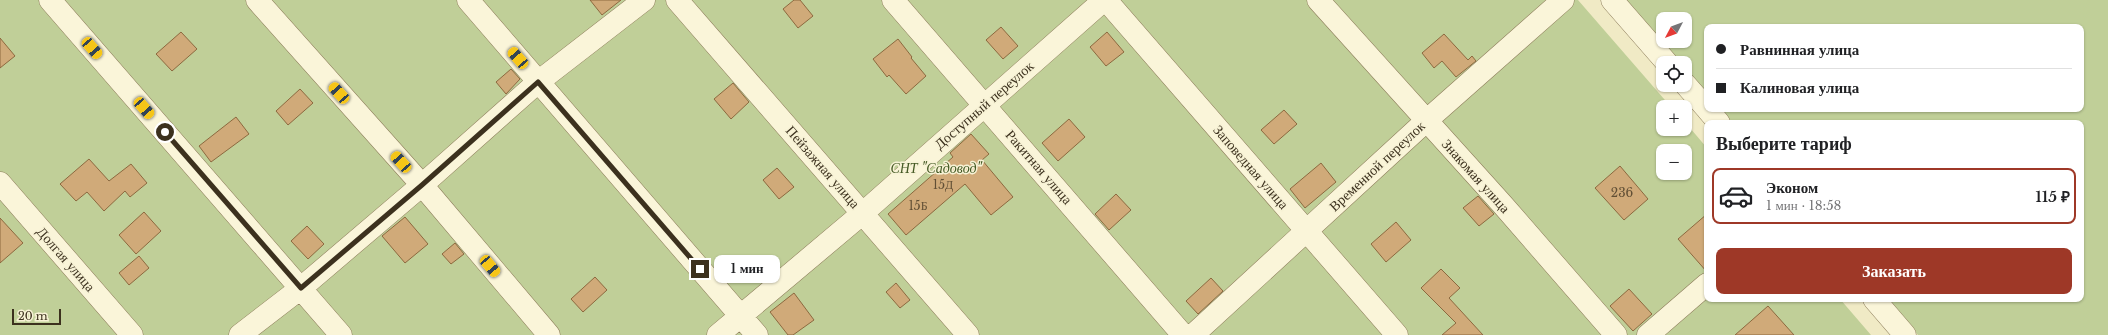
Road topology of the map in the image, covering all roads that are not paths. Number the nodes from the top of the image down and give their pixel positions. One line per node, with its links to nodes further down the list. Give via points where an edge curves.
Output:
1 (50, 0): 24 (street)
2 (257, 0): 20 (street)
3 (468, 0): 12 (street)
4 (644, 0): 12 (street)
5 (678, 0): 21 (street, Пейзажная улица)
6 (893, 0): 14 (street, Ракитная улица)
7 (1105, 0): 14 (street, Доступный переулок); 22 (street, Заповедная улица)
8 (1318, 0): 18 (street, Знакомая улица)
9 (1563, 0): 18 (street, Временной переулок)
10 (1612, 0): 11 (street)
11 (1661, 56)
12 (538, 82): 20 (street); 26 (street)
13 (1692, 92): 15 (street)
14 (984, 104): 21 (street, Доступный переулок); 34 (street, Ракитная улица)
15 (1704, 106)
16 (1710, 112): 17 (street)
17 (1716, 120)
18 (1426, 121): 22 (street, Временной переулок); 37 (street, Знакомая улица)
19 (0, 183): 27 (street, Долгая улица)
20 (422, 185): 24 (street); 30 (street)
21 (863, 213): 26 (street, Доступный переулок); 33 (street, Пейзажная улица)
22 (1306, 231): 35 (street, Временной переулок); 36 (street, Заповедная улица)
23 (1704, 287): 38 (street)
24 (301, 288): 28 (street); 29 (street)
25 (1877, 302): 39 (street)
26 (740, 315): 31 (street, Доступный переулок); 32 (street)
27 (132, 335)
28 (240, 335)
29 (341, 335)
30 (549, 335)
31 (718, 335)
32 (757, 335)
33 (968, 335)
34 (1183, 335)
35 (1192, 335)
36 (1397, 335)
37 (1616, 335)
38 (1648, 335)
39 (1905, 335)

